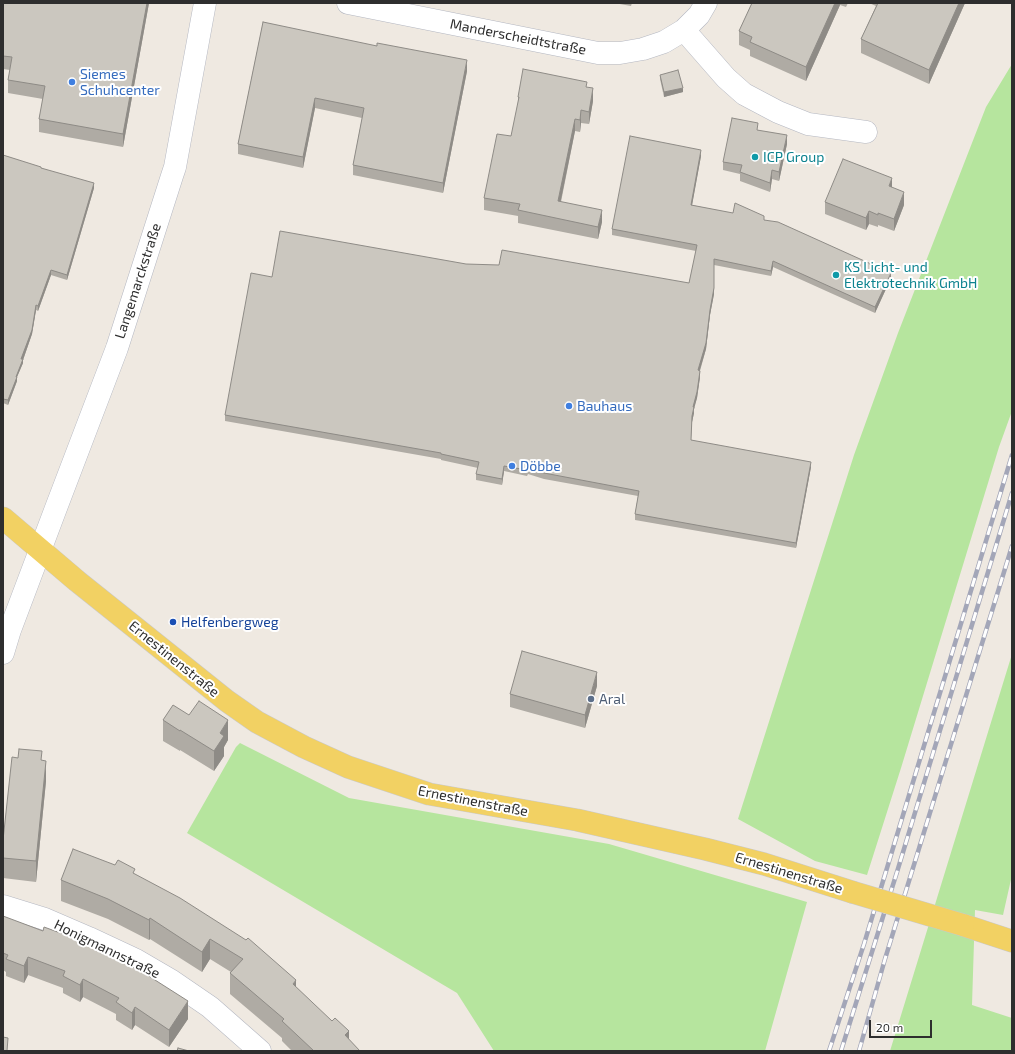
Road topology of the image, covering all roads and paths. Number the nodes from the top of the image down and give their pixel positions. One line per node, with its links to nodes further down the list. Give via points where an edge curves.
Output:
1 (205, 3): 7 (street, Langemarckstraße, via 175,167 117,348)
2 (348, 3): 4 (street, Manderscheidtstraße, via 598,53 643,50 664,42)
3 (706, 3): 4 (street, Manderscheidtstraße, via 699,15)
4 (684, 30): 5 (street, via 726,78 744,94 808,124)
5 (866, 132)
6 (3, 518): 7 (main road, Ernestinenstraße)
7 (40, 550): 8 (street); 10 (main road, Ernestinenstraße, bridge, via 227,701 257,722 348,767 429,794 578,820 764,864)
8 (3, 653)
9 (3, 906): 11 (street, Honigmannstraße, via 45,919 136,960 210,1007)
10 (1012, 941)
11 (250, 1047)

